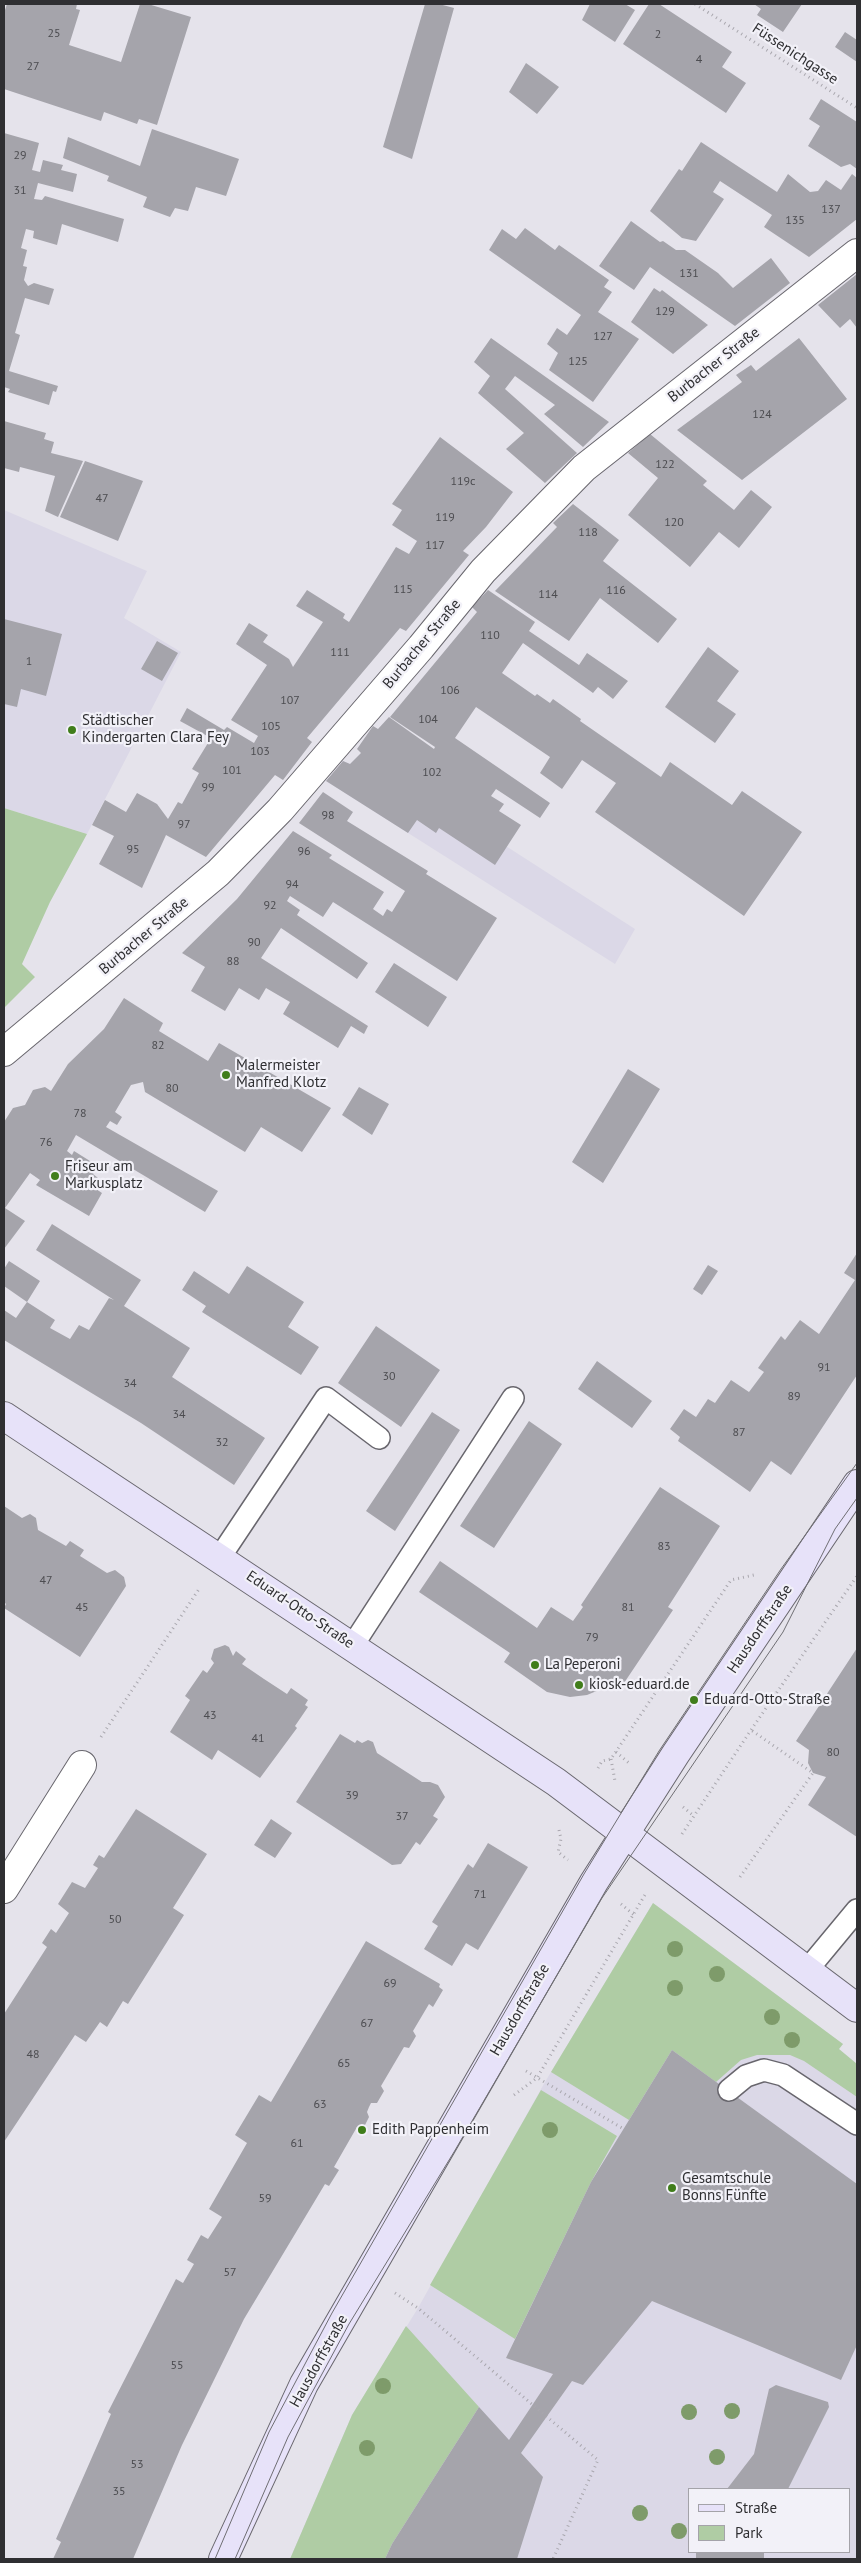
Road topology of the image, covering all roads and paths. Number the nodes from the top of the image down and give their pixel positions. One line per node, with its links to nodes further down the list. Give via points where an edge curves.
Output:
1 (695, 4): 2 (path, Füssenichgasse)
2 (857, 108)
3 (857, 253): 4 (street, Burbacher Straße, via 584,468 482,571 286,803 218,873)
4 (4, 1052)
5 (513, 1398): 12 (lane)
6 (4, 1416): 9 (main road, Eduard-Otto-Straße)
7 (379, 1438): 9 (lane, via 326,1398)
8 (857, 1484): 19 (main road, Hausdorffstraße)
9 (220, 1557): 12 (main road, Eduard-Otto-Straße); 17 (path)
10 (857, 1576): 13 (path)
11 (731, 1580): 14 (path)
12 (353, 1645): 19 (main road, Eduard-Otto-Straße)
13 (751, 1730): 18 (path); 21 (path, via 813,1773)
14 (616, 1752): 15 (path); 16 (path)
15 (611, 1759)
16 (630, 1764)
17 (82, 1765): 20 (street)
18 (694, 1816)
19 (626, 1832): 21 (main road, Eduard-Otto-Straße); 29 (main road, Hausdorffstraße)
20 (4, 1889)
21 (721, 1904): 24 (main road, Eduard-Otto-Straße)
22 (622, 1906): 28 (path, via 634,1915 537,2078)
23 (857, 1910): 24 (lane)
24 (808, 1969): 25 (main road, Eduard-Otto-Straße)
25 (857, 2008)
26 (729, 2090): 27 (lane, via 746,2076 764,2070 783,2076)
27 (857, 2124)
28 (622, 2128)
29 (368, 2274): 30 (main road, Hausdorffstraße, via 304,2384); 31 (path, via 418,2308 598,2460)
30 (223, 2559)
31 (553, 2559)

